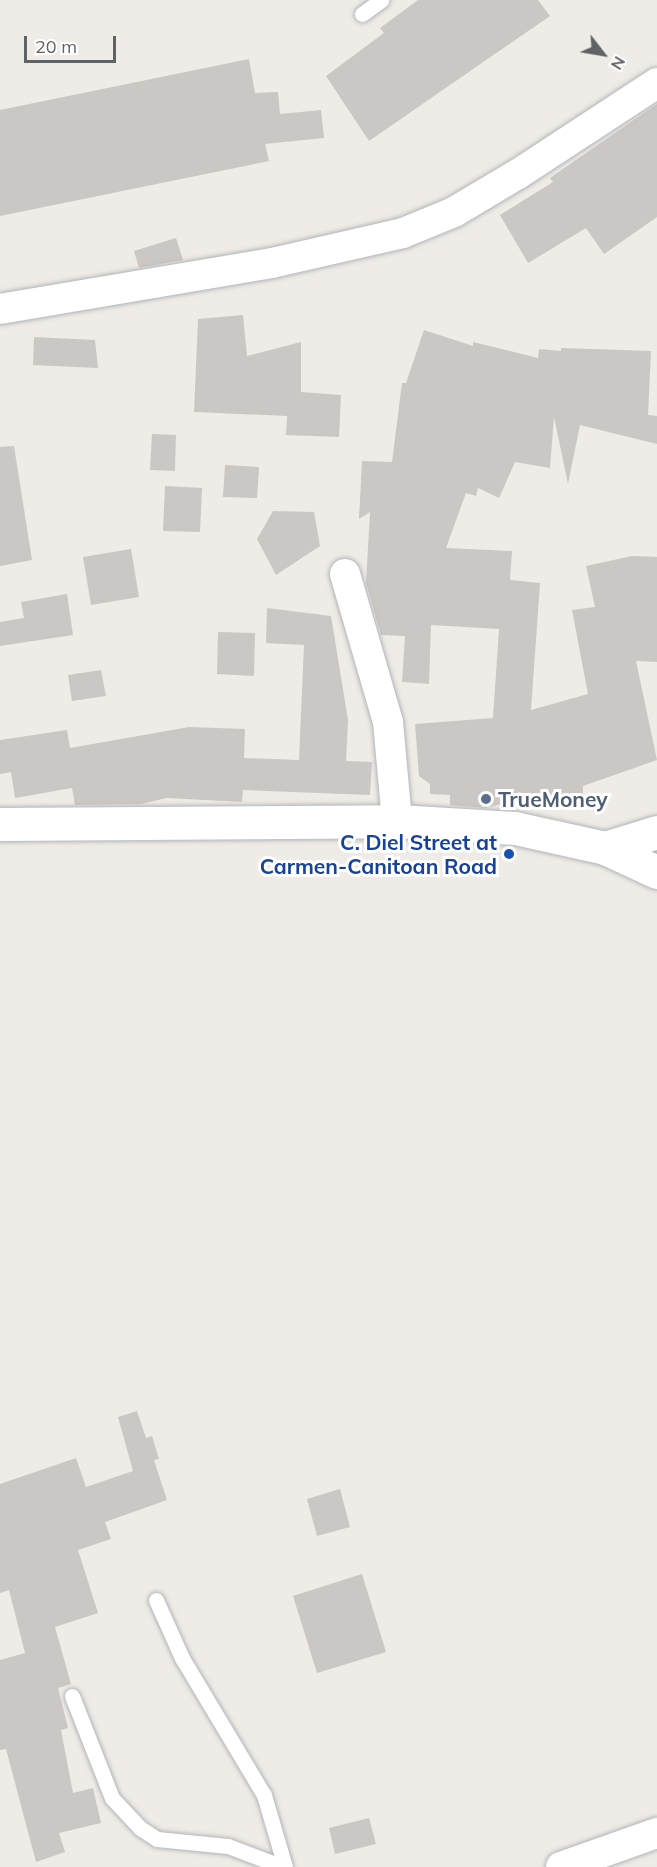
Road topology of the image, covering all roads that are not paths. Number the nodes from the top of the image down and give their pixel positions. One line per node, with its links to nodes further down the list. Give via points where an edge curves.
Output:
1 (381, 0): 2 (lane)
2 (362, 14)
3 (657, 83): 4 (street, via 454,212 403,232 272,263)
4 (0, 309)
5 (345, 574): 6 (street, via 388,722)
6 (397, 821): 7 (main road); 9 (main road, via 514,828)
7 (0, 824)
8 (657, 832): 9 (main road)
9 (605, 848): 10 (main road)
10 (657, 872)
11 (156, 1600): 14 (lane, via 182,1658 264,1795)
12 (72, 1695): 14 (lane, via 112,1797 140,1828 157,1839 228,1846)
13 (657, 1833): 15 (street)
14 (284, 1867)
15 (561, 1867)

